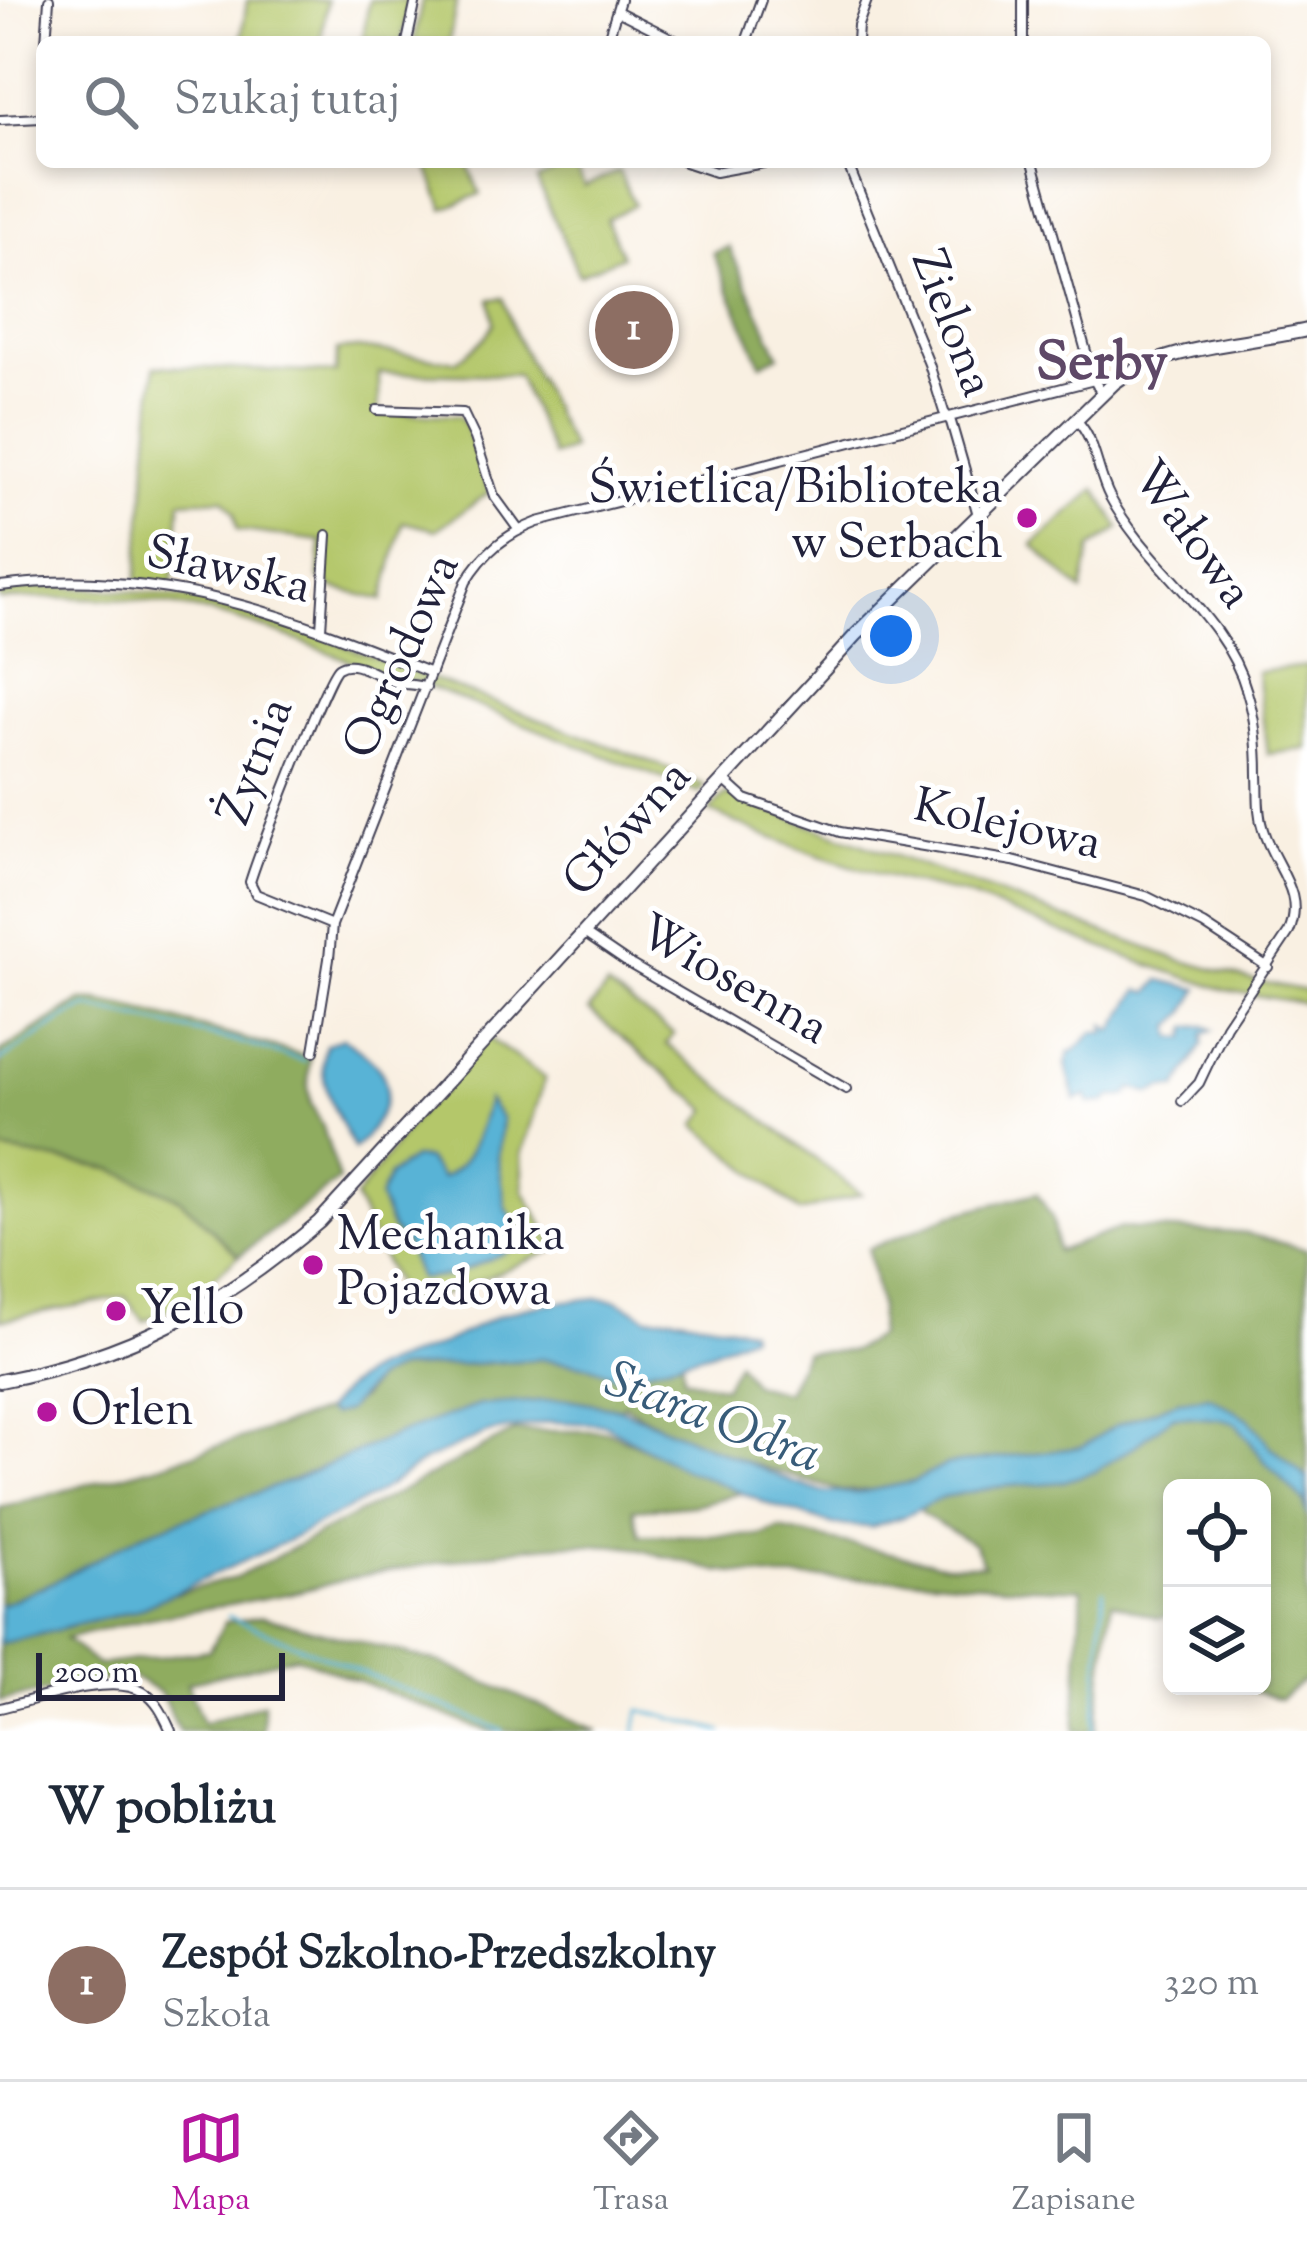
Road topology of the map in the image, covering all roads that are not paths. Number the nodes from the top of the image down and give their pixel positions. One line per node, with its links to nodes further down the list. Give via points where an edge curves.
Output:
1 (50, 0): 8 (street)
2 (416, 0): 9 (street)
3 (620, 0): 7 (street)
4 (761, 0): 12 (street)
5 (867, 0): 13 (street)
6 (1023, 0): 14 (street)
7 (617, 11): 10 (street); 11 (street)
8 (47, 36)
9 (408, 36)
10 (609, 36)
11 (667, 36)
12 (748, 36)
13 (857, 36)
14 (1023, 36)
15 (36, 118): 16 (street)
16 (0, 120)
17 (704, 168): 18 (street)
18 (737, 168)
19 (849, 168): 25 (street, Zielona)
20 (1035, 168): 22 (street)
21 (1307, 329): 23 (main road, Główna, via 1155,361)
22 (1094, 380): 23 (street); 25 (street, Ogrodowa)
23 (1102, 394): 26 (main road, Główna)
24 (377, 410): 28 (street, via 463,413 494,496)
25 (947, 417): 27 (street, Zielona); 28 (street, Ogrodowa)
26 (1076, 420): 27 (main road, Główna); 37 (street, Wałowa, via 1126,524 1218,634 1247,692 1259,818 1296,908)
27 (978, 515): 34 (main road, Główna)
28 (518, 529): 32 (street, Ogrodowa, via 476,565)
29 (327, 536): 31 (street)
30 (0, 586): 31 (street, Sławska, via 167,588)
31 (321, 629): 32 (street, Sławska)
32 (431, 673): 33 (street, Ogrodowa)
33 (426, 688): 35 (street, Ogrodowa); 35 (street, Żytnia, via 341,666 313,718 250,882 256,894)
34 (724, 780): 36 (main road, Główna); 37 (street, Kolejowa, via 745,799 840,832 1013,861 1145,896)
35 (332, 925): 38 (street, Ogrodowa)
36 (584, 933): 39 (street, Wiosenna); 41 (main road, Główna, via 344,1197 274,1261 145,1338)
37 (1268, 967): 40 (street, Wałowa)
38 (314, 1051)
39 (846, 1089)
40 (1182, 1101)
41 (0, 1381)
42 (0, 1708): 43 (street, via 124,1685 154,1701)
43 (171, 1731)

